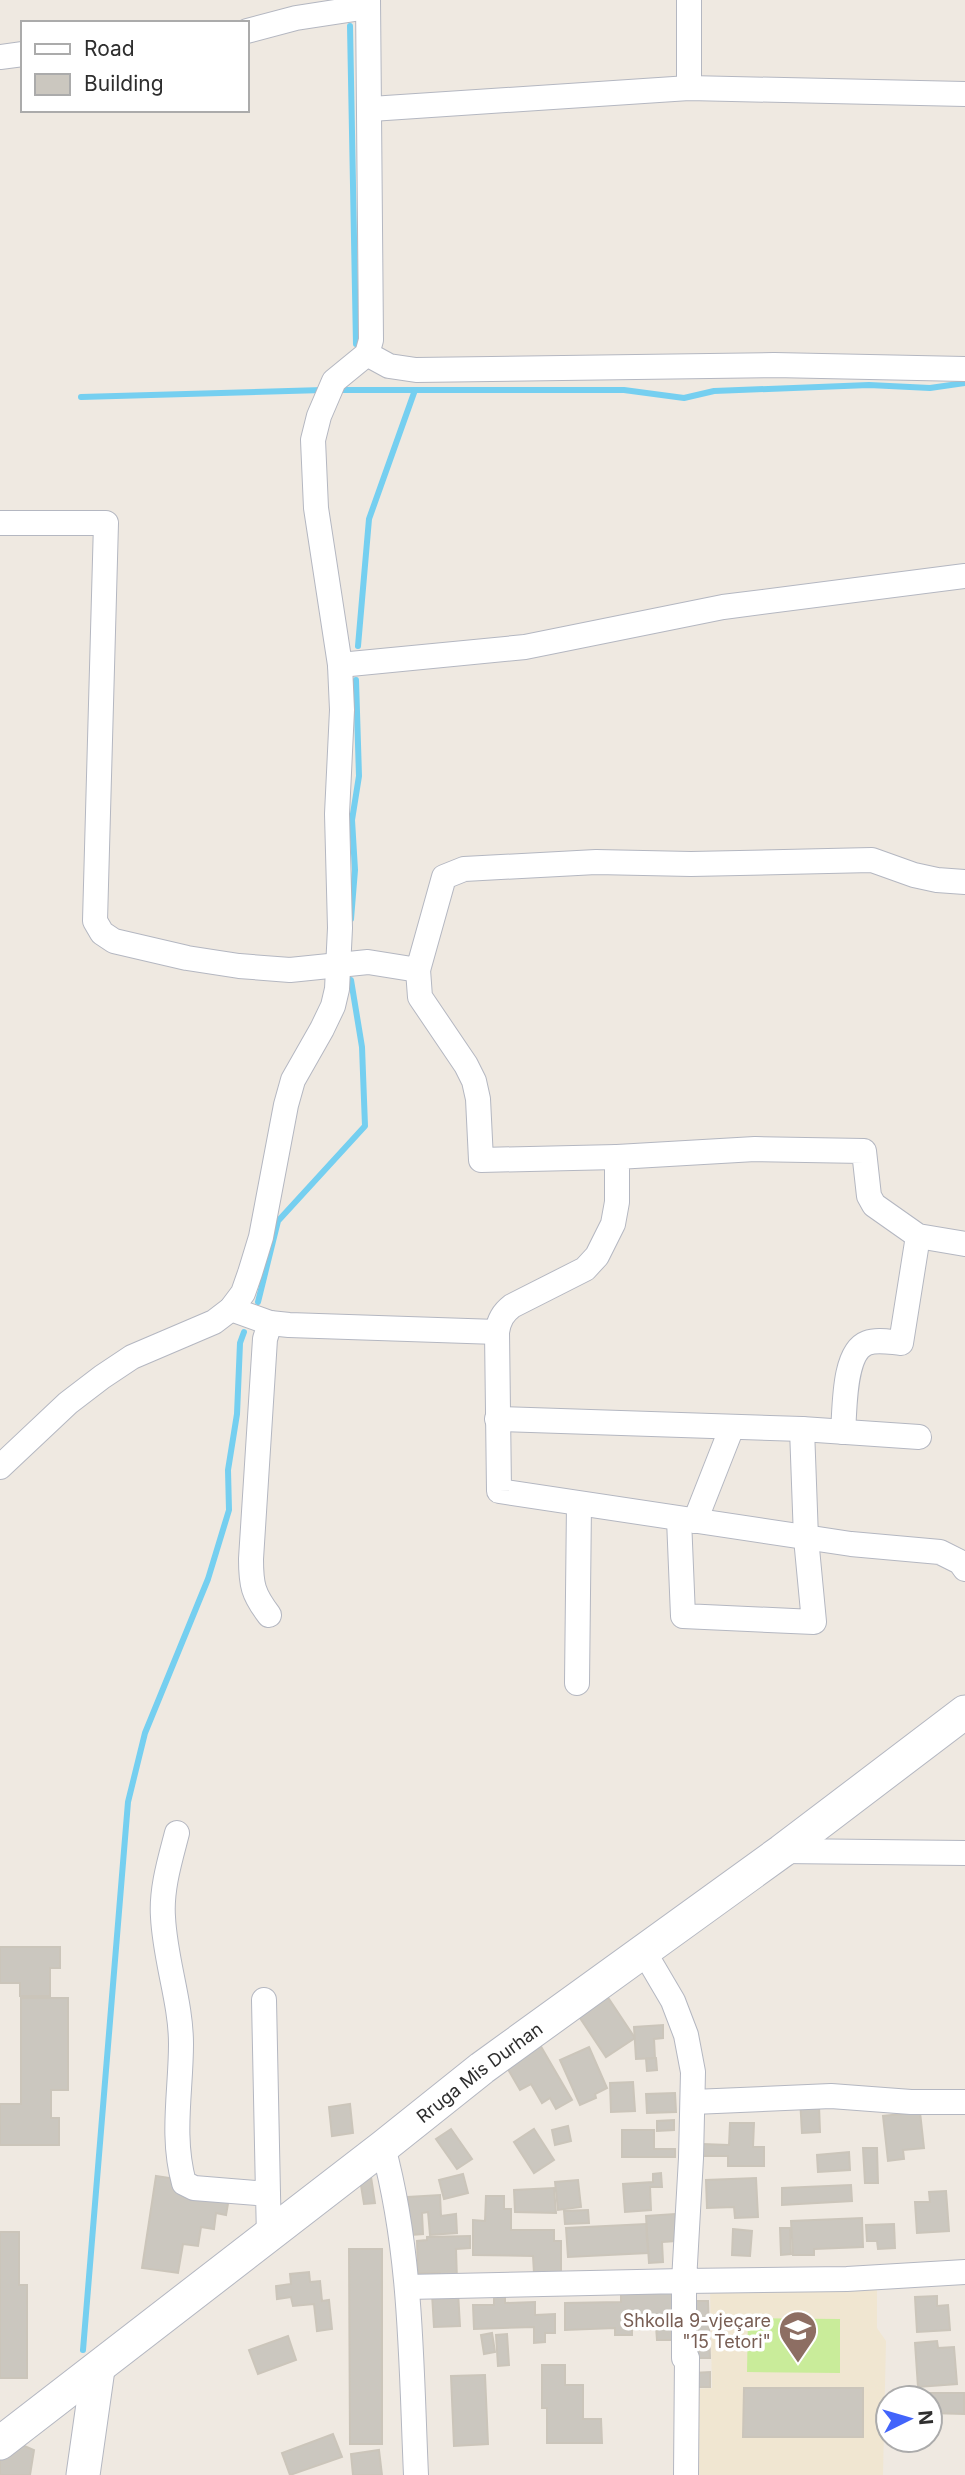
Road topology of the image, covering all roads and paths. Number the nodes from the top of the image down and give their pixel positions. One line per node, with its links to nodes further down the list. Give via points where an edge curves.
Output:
1 (689, 0): 6 (street)
2 (368, 4): 3 (street); 8 (street)
3 (248, 31)
4 (21, 54): 5 (street)
5 (0, 57)
6 (689, 88): 7 (street); 8 (street)
7 (965, 94)
8 (371, 109): 9 (street, via 372,318)
9 (367, 354): 10 (street, via 388,366 416,370 774,365); 13 (street, via 334,381 313,440 316,508)
10 (965, 369)
11 (0, 523): 15 (street, via 106,523 95,922 102,933 114,941 239,966 290,970)
12 (965, 576): 13 (street, via 723,607 524,647)
13 (340, 665): 15 (street)
14 (965, 882): 16 (street, via 914,875 872,860 596,862 464,869 444,877)
15 (338, 965): 16 (street, via 369,962); 20 (street, via 333,1006 293,1080 261,1237 243,1293)
16 (418, 970): 17 (street, via 420,997 474,1081 481,1160)
17 (617, 1157): 18 (street, via 755,1149 864,1151 874,1205); 22 (street, via 613,1224 597,1256 585,1269 512,1306)
18 (918, 1236): 19 (street); 26 (street, via 901,1343 874,1341 856,1350)
19 (965, 1244)
20 (231, 1309): 21 (street); 28 (street, via 214,1322 132,1357 102,1377)
21 (270, 1323): 22 (street); 33 (street, via 265,1339 251,1559 251,1585)
22 (497, 1332): 23 (street)
23 (497, 1419): 24 (street); 29 (street, via 499,1491)
24 (732, 1427): 25 (street); 30 (street)
25 (802, 1429): 26 (street); 31 (street)
26 (843, 1432): 27 (street)
27 (919, 1437)
28 (0, 1467)
29 (579, 1504): 30 (street); 34 (street)
30 (687, 1520): 31 (street); 31 (street, via 683,1616 814,1622)
31 (806, 1538): 32 (street, via 940,1552)
32 (965, 1569)
33 (269, 1615)
34 (577, 1683)
35 (965, 1712): 37 (street, Rruga Mis Durhan)
36 (177, 1833): 44 (street, via 166,1873 162,1914 181,2043 176,2130 179,2164 184,2183 194,2188)
37 (782, 1851): 38 (street); 39 (street, Rruga Mis Durhan)
38 (965, 1853)
39 (643, 1950): 41 (street, via 673,2001 686,2035); 43 (street, Rruga Mis Durhan)
40 (264, 2000): 44 (street)
41 (693, 2102): 42 (street, via 831,2096); 47 (street)
42 (965, 2102)
43 (383, 2147): 45 (street, Rruga Mis Durhan); 48 (street, via 393,2183)
44 (268, 2194): 45 (street)
45 (269, 2236): 49 (street, Rruga Mis Durhan)
46 (965, 2272): 47 (street)
47 (684, 2281): 48 (street); 53 (street)
48 (407, 2287): 52 (street)
49 (98, 2369): 50 (street, Rruga Mis Durhan); 51 (street)
50 (0, 2443)
51 (83, 2475)
52 (416, 2475)
53 (686, 2475)

